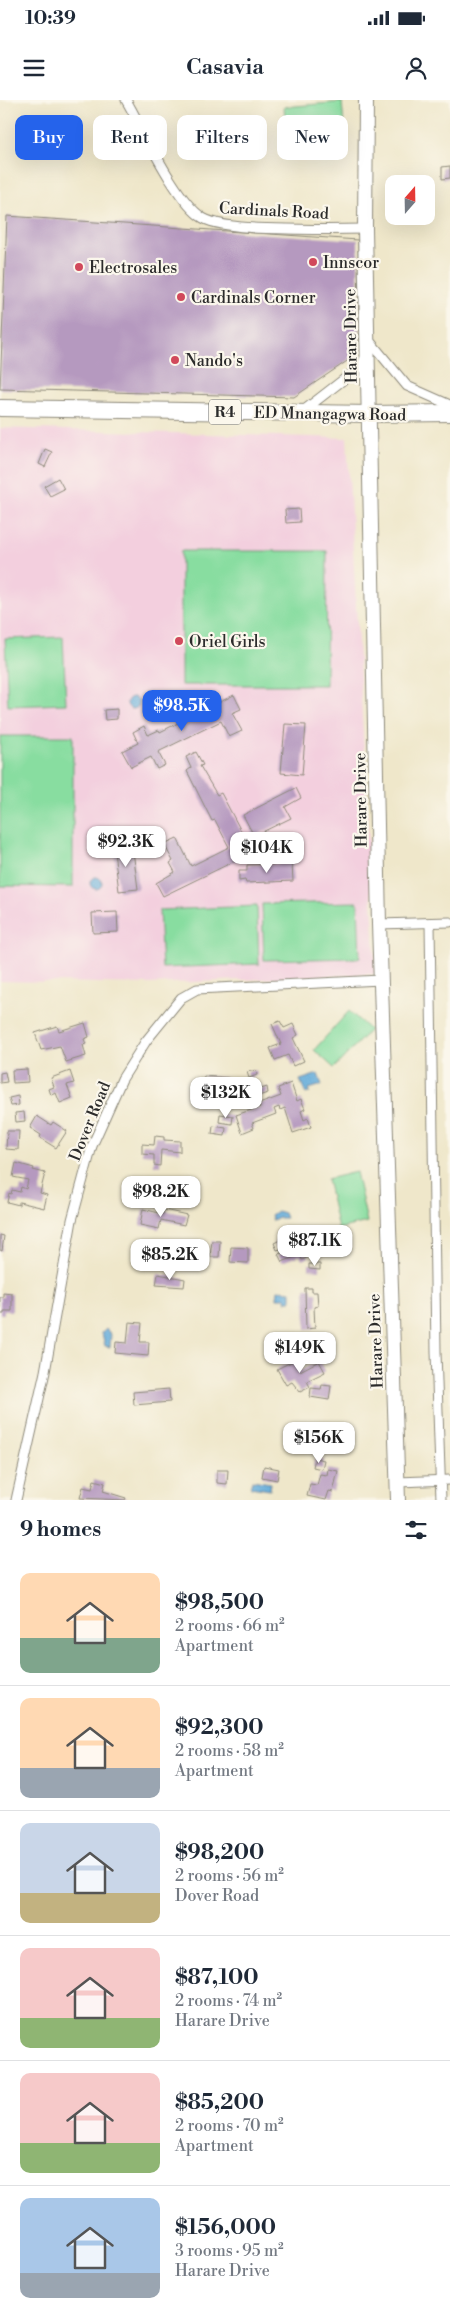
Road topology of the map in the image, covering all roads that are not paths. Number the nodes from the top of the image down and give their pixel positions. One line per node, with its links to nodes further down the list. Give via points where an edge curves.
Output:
1 (126, 100): 3 (street, Cardinals Road, via 170,178 202,218 219,224 257,227)
2 (366, 100): 3 (main road, Harare Drive)
3 (366, 229): 4 (main road, Harare Drive)
4 (368, 345): 5 (street, via 408,386); 7 (street, via 361,366); 9 (main road, Harare Drive)
5 (450, 405)
6 (0, 408): 7 (highway, ED Mnangagwa Road / R4)
7 (301, 413): 9 (highway, ED Mnangagwa Road / R4)
8 (450, 413): 9 (highway, ED Mnangagwa Road / R4)
9 (370, 414): 12 (main road, Harare Drive)
10 (430, 922): 11 (street); 12 (street); 14 (street, via 436,1352)
11 (450, 922)
12 (380, 924): 13 (main road, Harare Drive)
13 (381, 980): 15 (main road, Harare Drive); 16 (street, Dover Road, via 198,989 181,998 146,1041 122,1078 92,1146 72,1220 45,1372)
14 (445, 1480): 15 (street); 18 (street)
15 (398, 1482): 17 (main road, Harare Drive)
16 (16, 1500)
17 (398, 1500)
18 (441, 1500)

